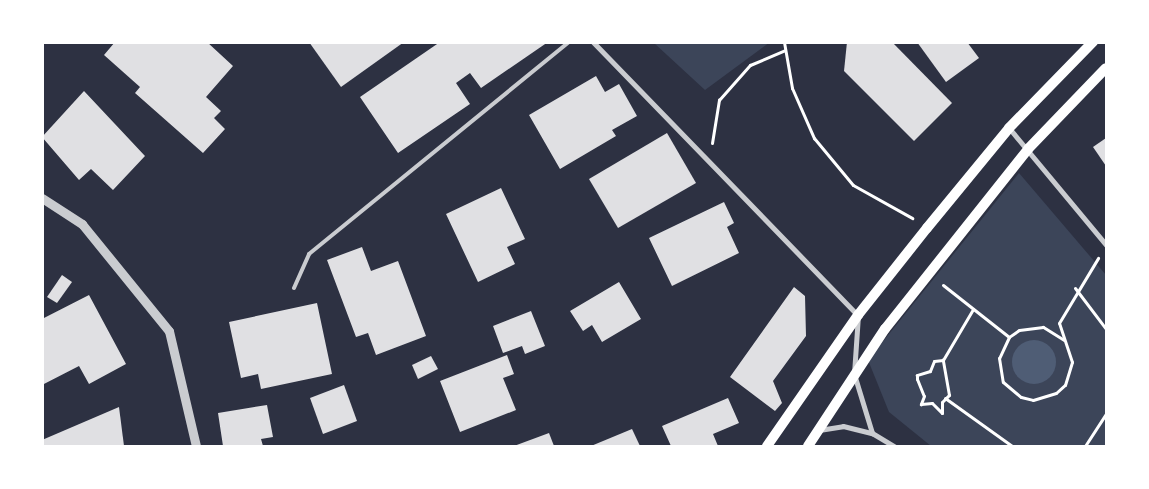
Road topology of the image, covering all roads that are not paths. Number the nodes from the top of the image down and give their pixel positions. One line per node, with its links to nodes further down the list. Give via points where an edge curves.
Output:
1 (569, 42): 9 (lane, via 309,254)
2 (593, 42): 10 (street)
3 (1093, 42): 5 (main road)
4 (1106, 68): 6 (main road)
5 (1009, 128): 6 (street); 10 (main road)
6 (1028, 149): 8 (street); 11 (main road)
7 (42, 198): 14 (street, via 82,224 169,331)
8 (1106, 245)
9 (294, 288)
10 (858, 315): 11 (street); 15 (main road)
11 (854, 374): 12 (main road); 13 (street)
12 (819, 430): 13 (street, via 843,426); 16 (main road)
13 (872, 433): 17 (street)
14 (196, 446)
15 (767, 446)
16 (808, 446)
17 (894, 446)

